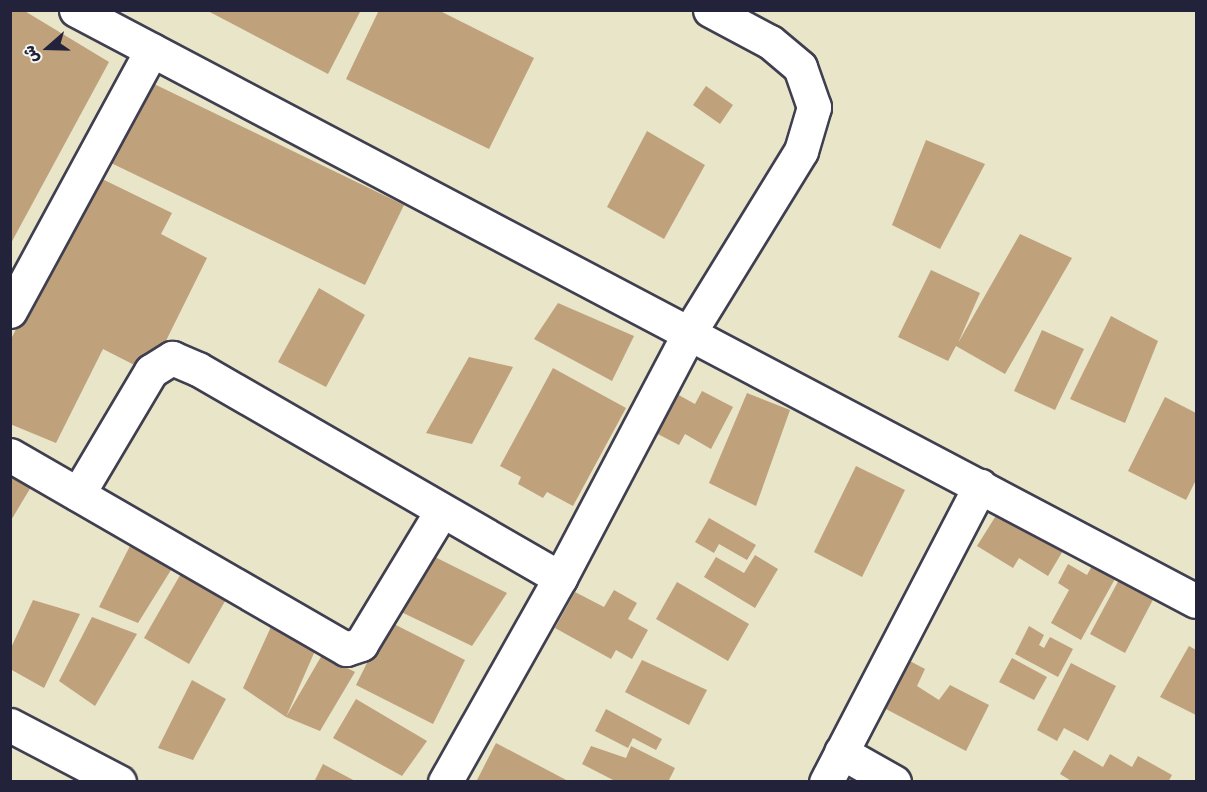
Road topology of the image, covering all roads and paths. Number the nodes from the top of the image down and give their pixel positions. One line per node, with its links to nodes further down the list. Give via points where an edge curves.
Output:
1 (76, 10): 3 (street)
2 (710, 10): 5 (street, via 770,42 800,67 814,108 801,151)
3 (152, 50): 4 (street); 5 (street)
4 (10, 311)
5 (689, 333): 7 (street); 10 (street)
6 (10, 455): 8 (street)
7 (980, 486): 11 (street); 13 (street)
8 (78, 495): 9 (street, via 151,371 172,358 198,369); 9 (street, via 346,649 361,644)
9 (441, 512): 10 (street)
10 (560, 578): 15 (street)
11 (1197, 601)
12 (10, 724): 14 (street)
13 (841, 752): 16 (street); 17 (street)
14 (119, 782)
15 (446, 782)
16 (826, 782)
17 (894, 782)

